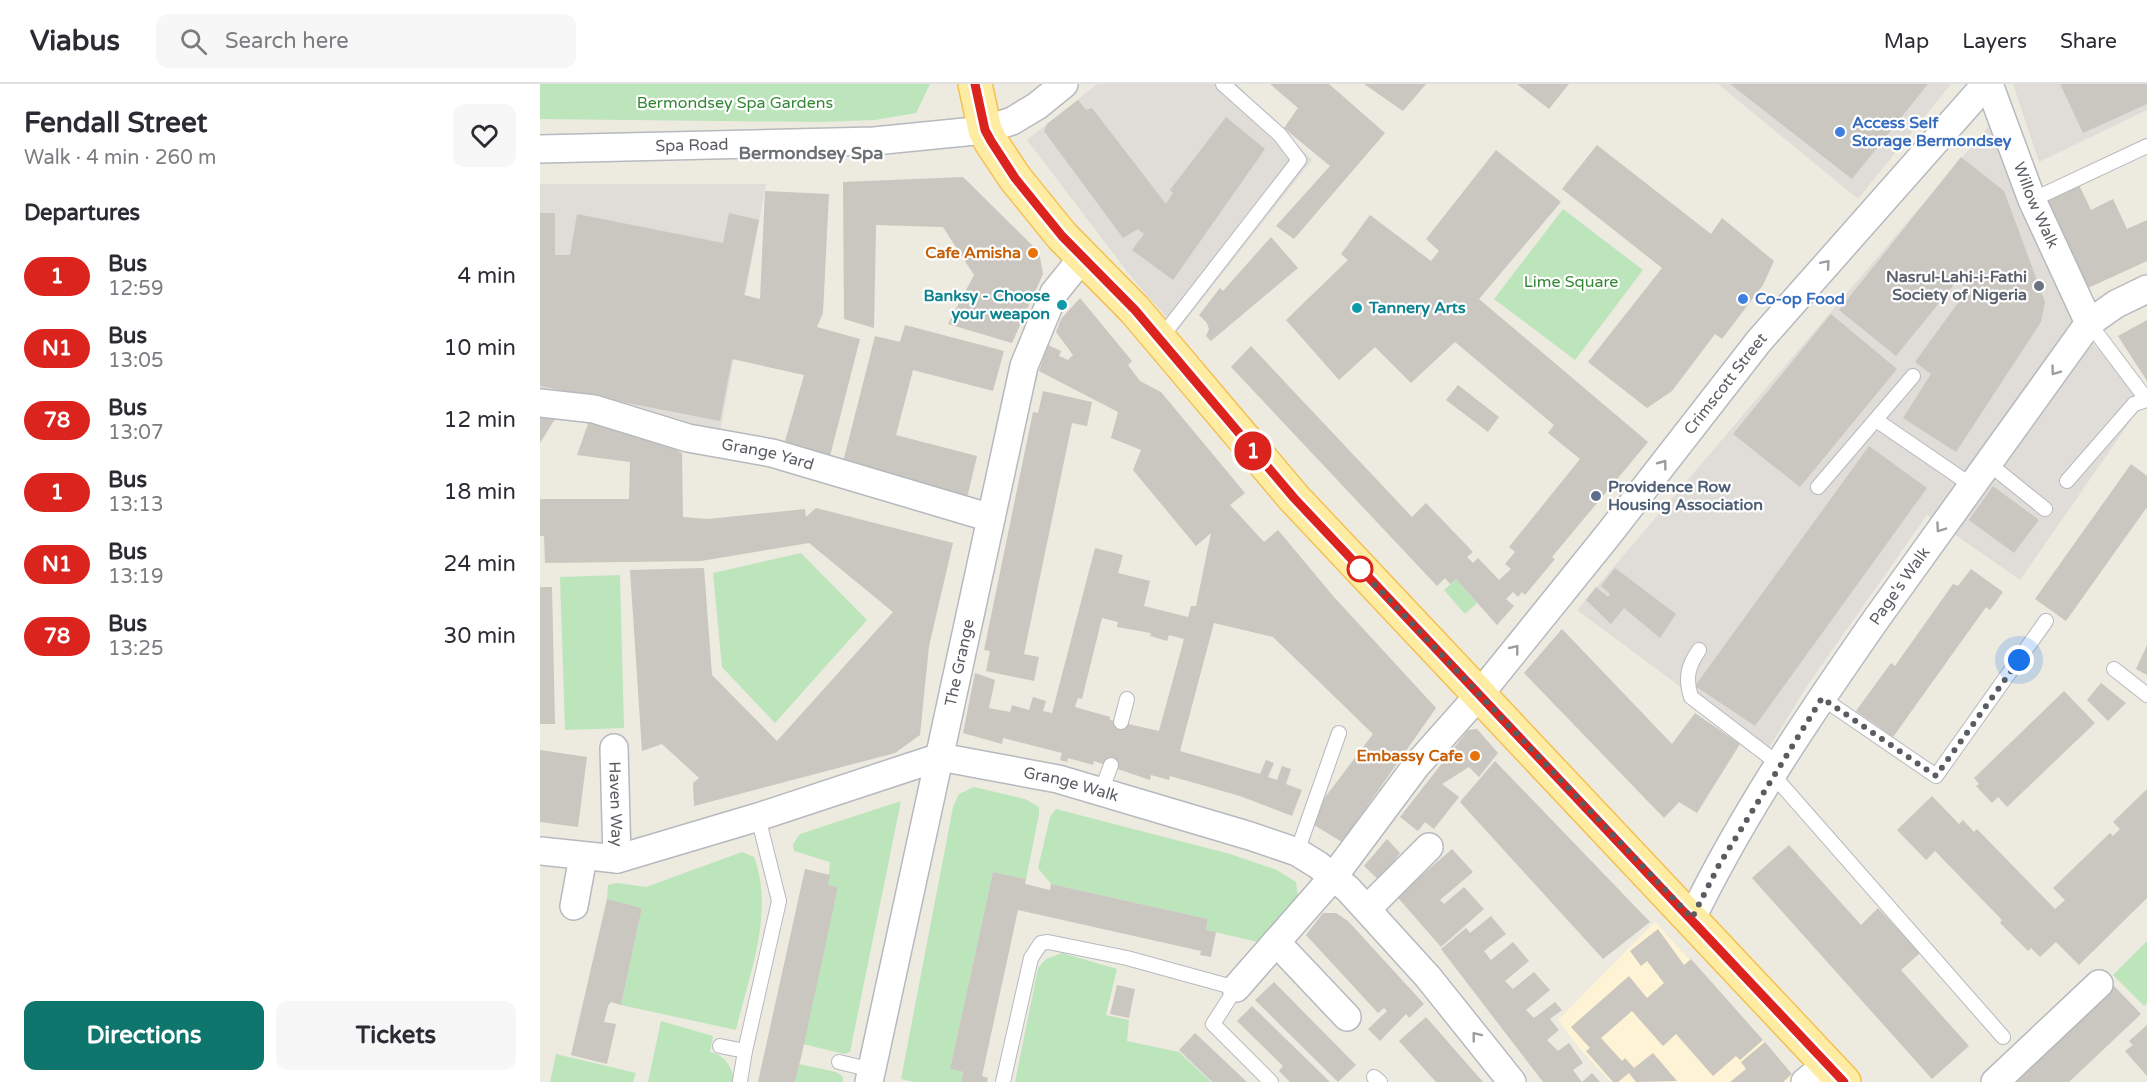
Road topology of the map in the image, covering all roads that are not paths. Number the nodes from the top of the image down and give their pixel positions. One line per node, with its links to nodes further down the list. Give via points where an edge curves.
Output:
1 (975, 84): 5 (main road)
2 (1065, 84): 5 (street, Spa Road, via 1012,121)
3 (1223, 84): 12 (lane, via 1280,135 1299,160)
4 (1988, 84): 8 (street, Willow Walk); 26 (street, Crimscott Street, one-way to 4, via 1759,341)
5 (985, 130): 7 (street, Spa Road, via 874,141); 9 (main road, via 1015,178)
6 (2147, 147): 8 (lane)
7 (540, 149)
8 (2032, 200): 11 (street, Willow Walk)
9 (1083, 257): 12 (main road); 22 (street, The Grange, via 1054,293 1024,366)
10 (2147, 289): 11 (street, Page's Walk)
11 (2089, 323): 14 (lane); 17 (street, Page's Walk, one-way to 17)
12 (1160, 339): 26 (main road, via 1294,498)
13 (1913, 376): 16 (lane)
14 (2147, 400): 18 (lane, via 2134,404)
15 (540, 403): 22 (street, Grange Yard, via 594,409 688,438 772,453)
16 (1876, 420): 19 (lane); 20 (lane)
17 (1988, 463): 19 (street, Page's Walk); 21 (lane)
18 (2067, 480)
19 (1971, 485): 28 (street, Page's Walk, one-way to 28)
20 (1818, 487)
21 (2045, 509)
22 (991, 518): 33 (street, The Grange)
23 (2046, 621): 28 (lane, via 1936,776)
24 (1700, 650): 35 (lane, via 1690,663 1691,697)
25 (2114, 669): 27 (lane)
26 (1479, 695): 43 (street, Crimscott Street, via 1416,766); 46 (main road)
27 (2147, 695)
28 (1822, 698): 35 (street, Page's Walk)
29 (1127, 699): 30 (lane)
30 (1121, 722)
31 (1340, 733): 40 (lane)
32 (614, 748): 42 (street, Haven Way)
33 (940, 757): 36 (street, Grange Walk, via 1027,772); 37 (street, Grange Walk); 55 (street, The Grange)
34 (1111, 765): 36 (lane)
35 (1776, 770): 46 (street, Page's Walk); 51 (lane)
36 (1101, 792): 40 (street, Grange Walk)
37 (758, 817): 42 (street, Grange Walk); 53 (lane, via 779,901)
38 (1429, 847): 45 (street)
39 (540, 850): 41 (street, Grange Walk)
40 (1297, 852): 43 (street, Grange Walk)
41 (583, 857): 42 (street, Grange Walk); 44 (street)
42 (617, 859)
43 (1334, 876): 45 (street, Grange Walk); 47 (street, Crimscott Street)
44 (574, 906)
45 (1367, 909): 60 (street, Grange Walk, one-way to 45, via 1446,998)
46 (1692, 918): 56 (main road)
47 (1276, 942): 49 (street, Crimscott Street); 50 (street)
48 (2099, 984): 61 (street)
49 (1236, 988): 58 (lane, via 1127,958 1041,943 1031,958); 59 (lane, via 1213,1024)
50 (1347, 1017)
51 (2003, 1037)
52 (720, 1046): 53 (lane)
53 (745, 1051): 57 (lane)
54 (839, 1062): 55 (lane)
55 (870, 1076)
56 (1825, 1076)
57 (740, 1081)
58 (1003, 1082)
59 (1271, 1082)
60 (1512, 1082)
61 (1995, 1082)

